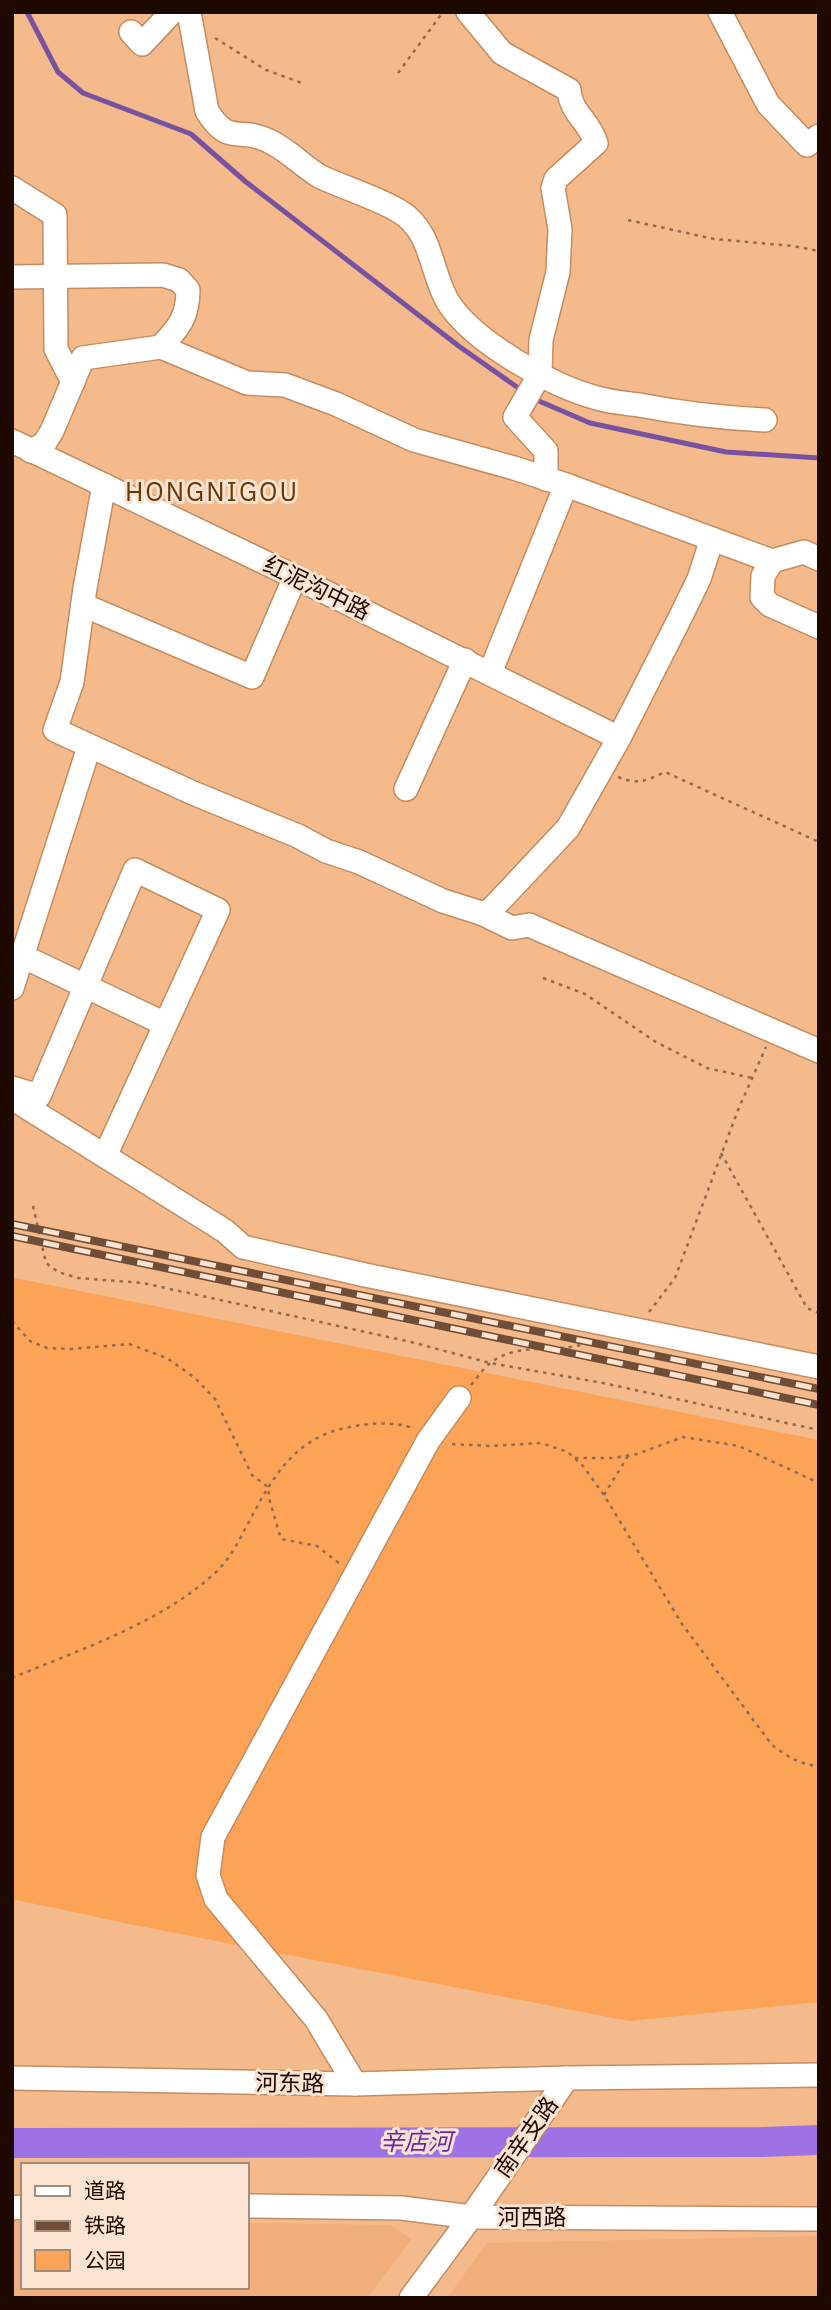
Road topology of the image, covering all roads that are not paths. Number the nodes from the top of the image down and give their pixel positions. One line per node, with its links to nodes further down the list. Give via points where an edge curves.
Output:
1 (468, 12): 10 (street, via 502,53 569,90 570,103 592,130 596,143 556,179 553,188 560,229 558,272 541,340)
2 (720, 12): 5 (street, via 768,104 807,145)
3 (183, 13): 4 (street, via 142,44); 10 (street, via 207,111 215,125 225,133 265,139 319,176 401,212 419,229 447,300 463,321)
4 (131, 32)
5 (819, 136)
6 (12, 188): 7 (street, via 55,215)
7 (55, 276): 8 (street); 9 (street, via 163,275 178,280 188,290 188,307); 11 (street, via 56,349)
8 (12, 277)
9 (161, 347): 11 (street, via 83,358); 14 (street, via 247,383 285,385 414,440)
10 (537, 379): 12 (street, via 596,398 720,418); 14 (street, via 515,417 546,451)
11 (73, 382): 13 (street, via 44,444)
12 (765, 420)
13 (22, 446): 15 (street, 红泥沟中路)
14 (556, 482): 16 (street); 23 (street)
15 (104, 485): 19 (street, 红泥沟中路); 20 (street)
16 (712, 539): 18 (street); 24 (street, via 699,579)
17 (819, 559): 18 (street, via 804,552)
18 (772, 561): 21 (street, via 763,576 762,597)
19 (295, 577): 20 (street, via 252,677); 22 (street, 红泥沟中路)
20 (83, 605): 25 (street, via 72,681 55,730)
21 (819, 627)
22 (465, 660): 23 (street, 红泥沟中路); 26 (street)
23 (490, 673): 24 (street, 红泥沟中路)
24 (619, 738): 27 (street, via 568,828 490,911)
25 (89, 747): 27 (street, via 443,901); 28 (street)
26 (406, 789)
27 (481, 913): 32 (street, via 512,928 529,925)
28 (22, 956): 29 (street); 30 (street)
29 (86, 986): 31 (street); 31 (street, via 135,870 218,910); 33 (street, via 39,1096)
30 (12, 988)
31 (165, 1024): 35 (street)
32 (819, 1051)
33 (12, 1088)
34 (12, 1098): 35 (street)
35 (104, 1156): 36 (street, via 225,1231 243,1247)
36 (819, 1367)
37 (459, 1398): 41 (street, via 433,1434 213,1837 208,1875 216,1899 316,2019)
38 (819, 2075): 40 (street, 南辛支路)
39 (12, 2078): 41 (street, 河东路)
40 (567, 2078): 41 (street, 河东路); 43 (street, 南辛支路)
41 (355, 2084)
42 (248, 2206): 43 (street, 河西路, via 402,2208)
43 (471, 2217): 44 (street, 河西路); 45 (street, 南辛支路)
44 (819, 2219)
45 (411, 2298)

